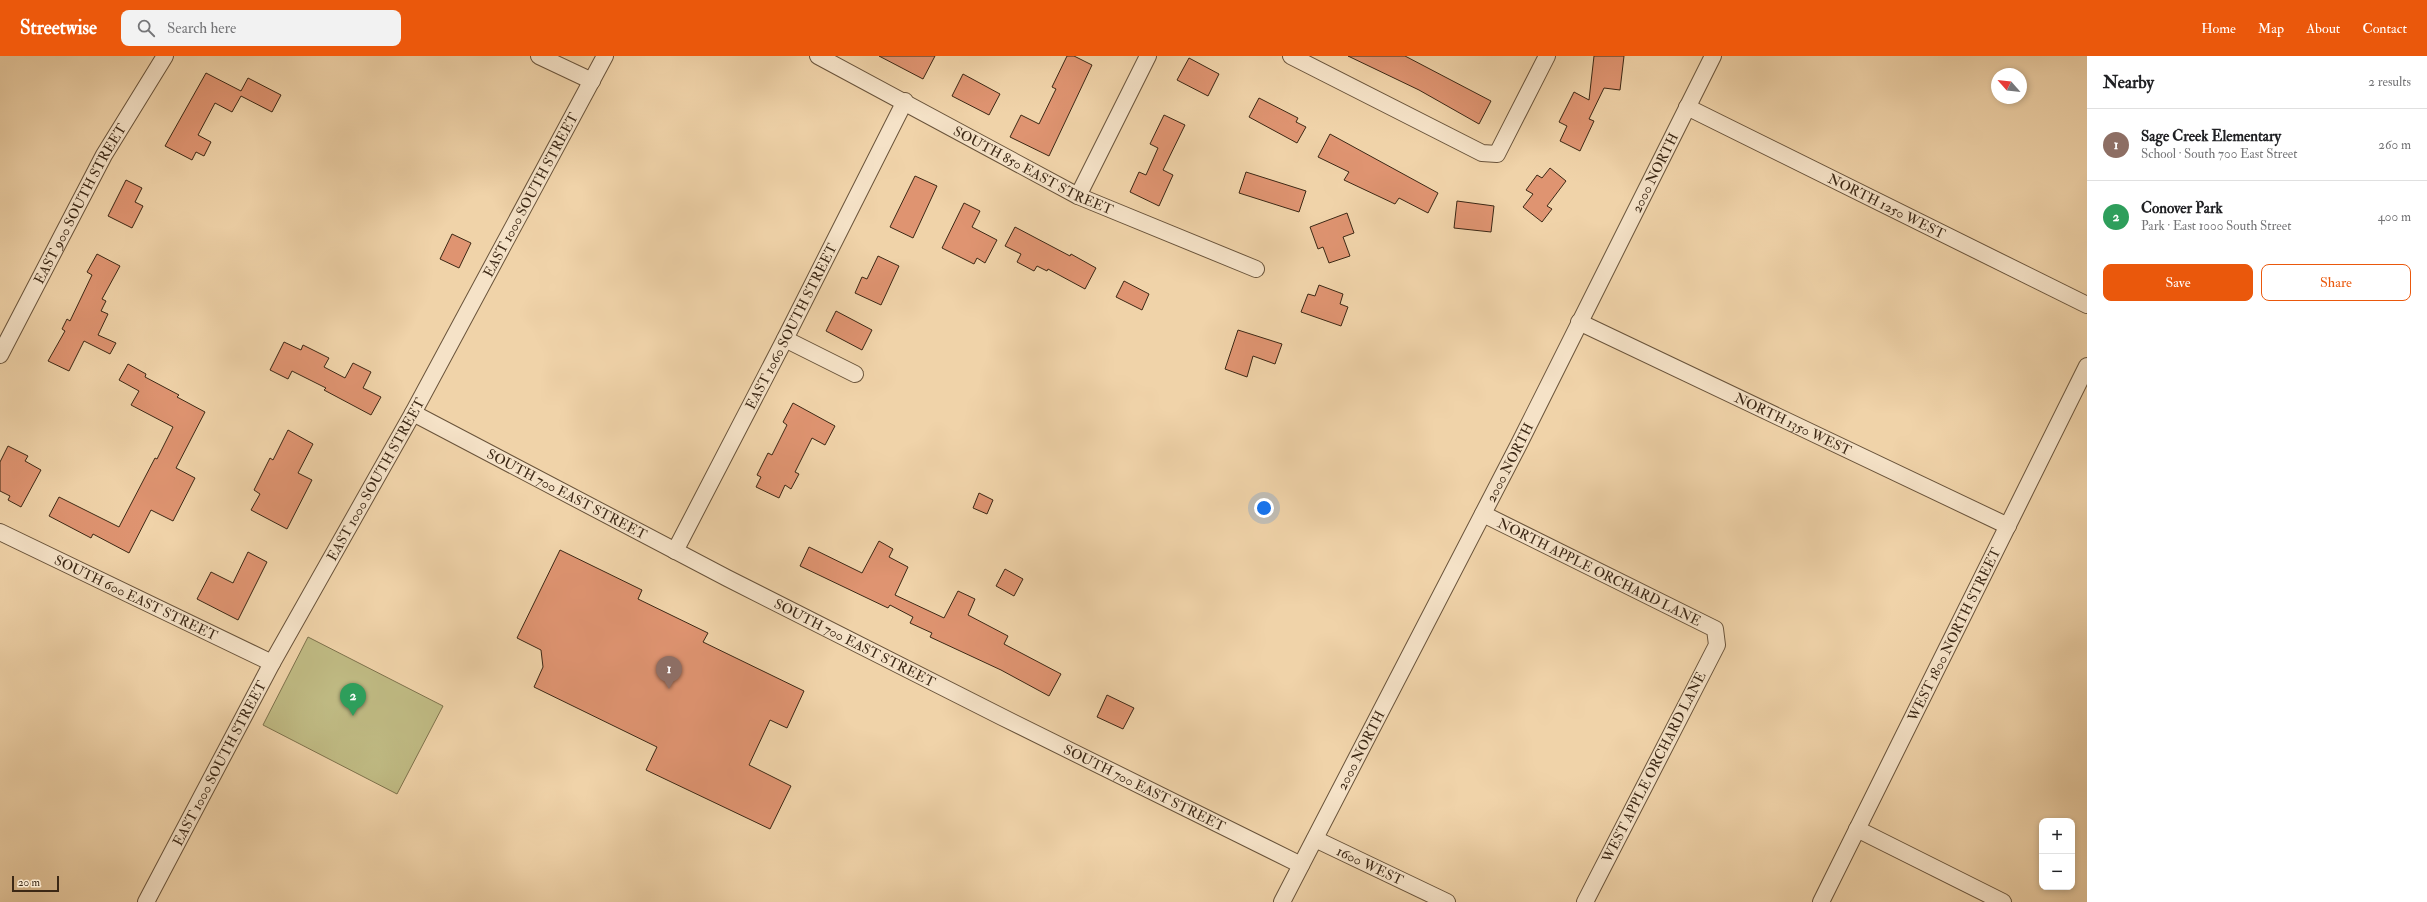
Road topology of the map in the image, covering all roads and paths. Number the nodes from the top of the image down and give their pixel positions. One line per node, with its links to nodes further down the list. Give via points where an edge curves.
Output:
1 (166, 56): 17 (street, EAST 900 SOUTH STREET, via 104,155)
2 (539, 56): 9 (street)
3 (605, 56): 9 (street, EAST 1000 SOUTH STREET)
4 (818, 56): 10 (street, SOUTH 850 EAST STREET)
5 (1148, 56): 12 (street)
6 (1291, 56): 7 (street, via 1482,153 1497,154)
7 (1546, 56)
8 (1712, 56): 11 (street, 2000 NORTH)
9 (592, 81): 20 (street, EAST 1000 SOUTH STREET)
10 (905, 101): 12 (street, SOUTH 850 EAST STREET); 16 (street, EAST 1060 SOUTH STREET)
11 (1687, 107): 14 (street, NORTH 1250 WEST); 15 (street, 2000 NORTH)
12 (1078, 196): 13 (street, SOUTH 850 EAST STREET)
13 (1256, 269)
14 (2087, 304)
15 (1579, 322): 21 (street, 2000 NORTH); 22 (street, NORTH 1350 WEST)
16 (785, 339): 19 (street); 24 (street, EAST 1060 SOUTH STREET)
17 (0, 355)
18 (2087, 366): 22 (street, WEST 1800 NORTH STREET)
19 (855, 374)
20 (413, 413): 24 (street, SOUTH 700 EAST STREET); 26 (street, EAST 1000 SOUTH STREET)
21 (1483, 514): 25 (street, NORTH APPLE ORCHARD LANE); 28 (street, 2000 NORTH)
22 (2008, 526): 27 (street, WEST 1800 NORTH STREET)
23 (0, 532): 26 (street, SOUTH 600 EAST STREET)
24 (675, 551): 29 (street, SOUTH 700 EAST STREET)
25 (1715, 630): 33 (street, WEST APPLE ORCHARD LANE, via 1717,645)
26 (272, 663): 30 (street, EAST 1000 SOUTH STREET)
27 (1857, 829): 34 (street, WEST 1800 NORTH STREET); 35 (street)
28 (1315, 839): 29 (street, 2000 NORTH); 32 (street, 1600 WEST)
29 (1301, 865): 31 (street, 2000 NORTH)
30 (146, 902)
31 (1282, 902)
32 (1447, 902)
33 (1585, 902)
34 (1821, 902)
35 (2003, 902)

